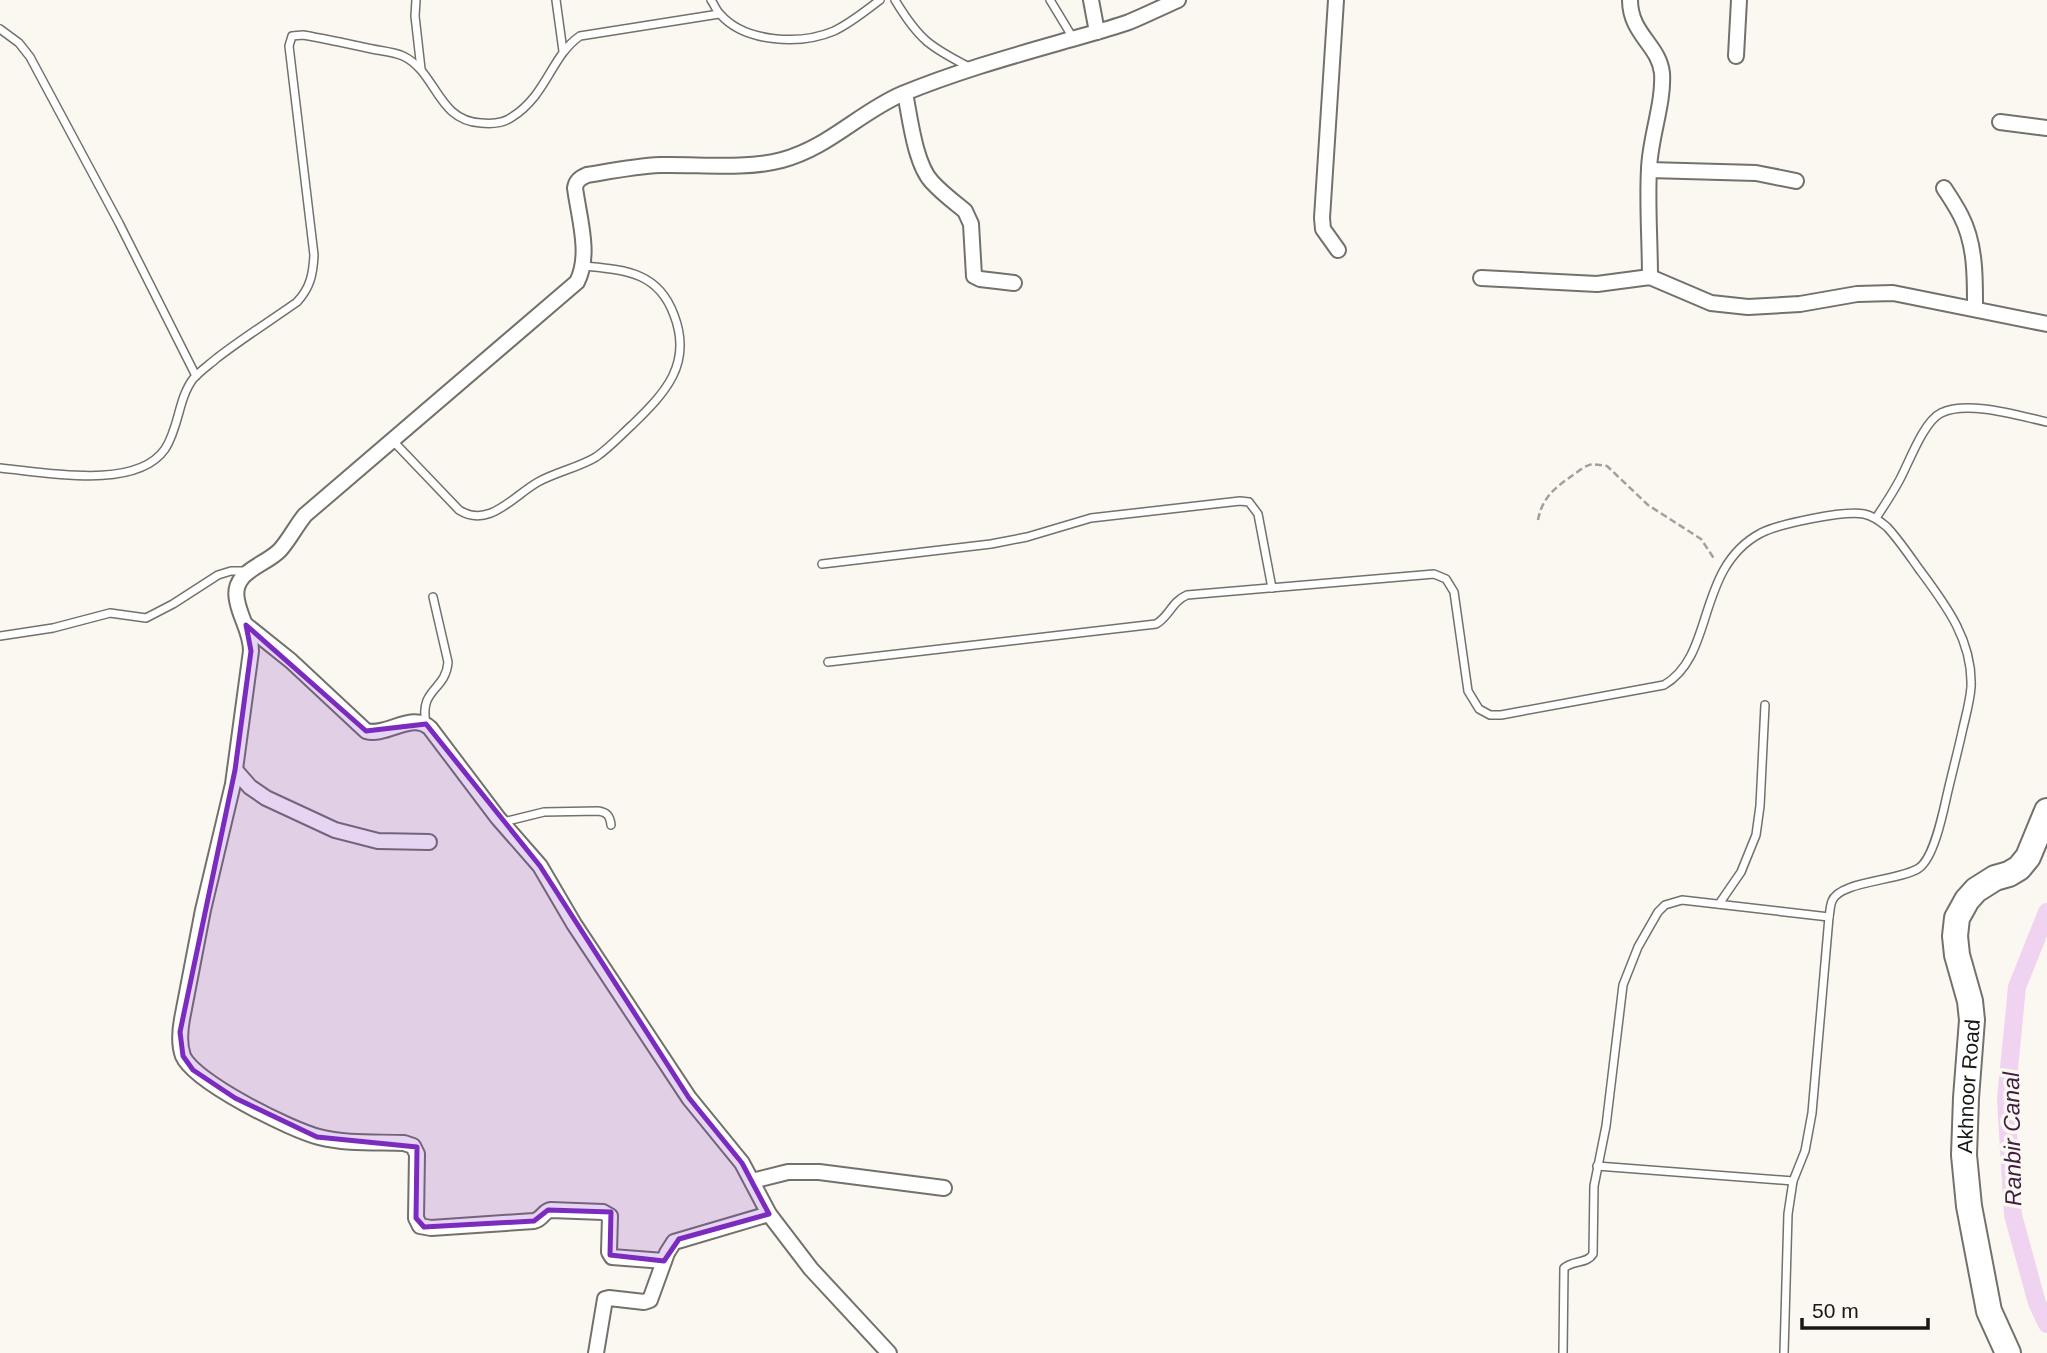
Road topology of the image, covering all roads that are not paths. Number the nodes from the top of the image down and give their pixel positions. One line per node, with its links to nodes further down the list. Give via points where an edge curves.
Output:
1 (416, 0): 19 (lane)
2 (556, 0): 16 (lane)
3 (711, 0): 12 (lane)
4 (880, 0): 12 (lane, via 830,32 795,39 770,39 746,32)
5 (895, 0): 18 (lane, via 930,46)
6 (1050, 0): 15 (lane)
7 (1091, 0): 14 (street)
8 (1176, 0): 14 (street)
9 (1336, 0): 26 (street, via 1322,218 1323,229)
10 (1630, 0): 23 (street, via 1634,22 1657,56 1662,76)
11 (1740, 0): 17 (street)
12 (719, 14): 16 (lane, via 592,33 580,36)
13 (0, 29): 33 (lane, via 30,57)
14 (1097, 32): 15 (street)
15 (1073, 38): 18 (street)
16 (563, 51): 19 (lane, via 527,107 508,120 488,124 455,116)
17 (1736, 56)
18 (971, 68): 20 (street)
19 (421, 69): 33 (lane, via 401,55 303,34 292,36 289,46 313,275 297,302)
20 (905, 93): 27 (street, via 837,135 783,160 659,165 581,177 575,188); 30 (street, via 925,173 968,217 974,276)
21 (2000, 122): 22 (street)
22 (2047, 128)
23 (1649, 170): 24 (street, via 1756,173); 28 (street)
24 (1797, 181)
25 (1944, 188): 31 (street, via 1969,239)
26 (1338, 250)
27 (583, 266): 35 (street, via 572,288); 35 (lane, via 629,271 652,282 671,306 679,330 680,360 662,396 607,448 534,485 489,515 472,516 459,510)
28 (1650, 277): 29 (street, via 1598,284); 31 (street, via 1722,305 1775,307 1880,292)
29 (1480, 278)
30 (1014, 283)
31 (1975, 310): 32 (street)
32 (2047, 324)
33 (196, 376): 36 (lane, via 165,449 141,468 85,475)
34 (2047, 422): 37 (lane, via 1972,409 1939,414 1929,422)
35 (393, 440): 39 (street, via 305,515 275,555)
36 (0, 468)
37 (1876, 518): 40 (lane, via 1844,513 1778,527 1748,541 1723,571 1692,654 1664,685 1501,715 1479,709 1468,691 1454,592 1441,576); 53 (lane, via 1896,537 1950,611 1965,647 1971,688 1946,801 1927,858 1908,874 1838,893)
38 (822, 564): 40 (lane, via 991,544 1091,518 1240,501 1249,502 1258,514)
39 (249, 570): 42 (street, via 241,577 236,593); 43 (lane, via 218,575 146,618 110,613)
40 (1272, 588): 44 (lane, via 1188,596 1177,601 1163,620 1147,626)
41 (433, 597): 46 (lane, via 448,662 443,679 424,706)
42 (246, 625): 46 (street, via 366,731 417,721); 47 (street, via 251,651)
43 (0, 636)
44 (828, 662)
45 (1765, 705): 52 (lane, via 1756,835 1741,872)
46 (426, 724): 49 (street)
47 (235, 770): 51 (street, via 266,798 335,830 378,841); 59 (street, via 180,1031 183,1056 193,1070 235,1098 317,1137 413,1146 420,1226 534,1221 551,1210 603,1212 610,1216 612,1257)
48 (2047, 811): 64 (highway, Akhnoor Road, via 2028,857 2019,868 1976,890 1957,918 1955,936 1972,1020 1964,1155 1969,1206 1989,1311)
49 (502, 822): 50 (lane, via 544,812 598,811 609,815); 55 (street, via 540,866 689,1098)
50 (611, 825)
51 (429, 842)
52 (1720, 904): 53 (lane); 54 (lane, via 1682,900 1665,905 1638,947 1621,996)
53 (1829, 917): 56 (lane, via 1812,1113)
54 (1597, 1166): 56 (lane); 62 (lane, via 1593,1254 1563,1270)
55 (752, 1181): 57 (street, via 788,1172 818,1172); 58 (street)
56 (1793, 1181): 63 (lane)
57 (944, 1188)
58 (769, 1214): 59 (street, via 679,1240 670,1245); 61 (street, via 811,1269)
59 (664, 1261): 60 (street, via 650,1300 605,1300)
60 (596, 1353)
61 (888, 1353)
62 (1563, 1353)
63 (1784, 1353)
64 (2008, 1353)

